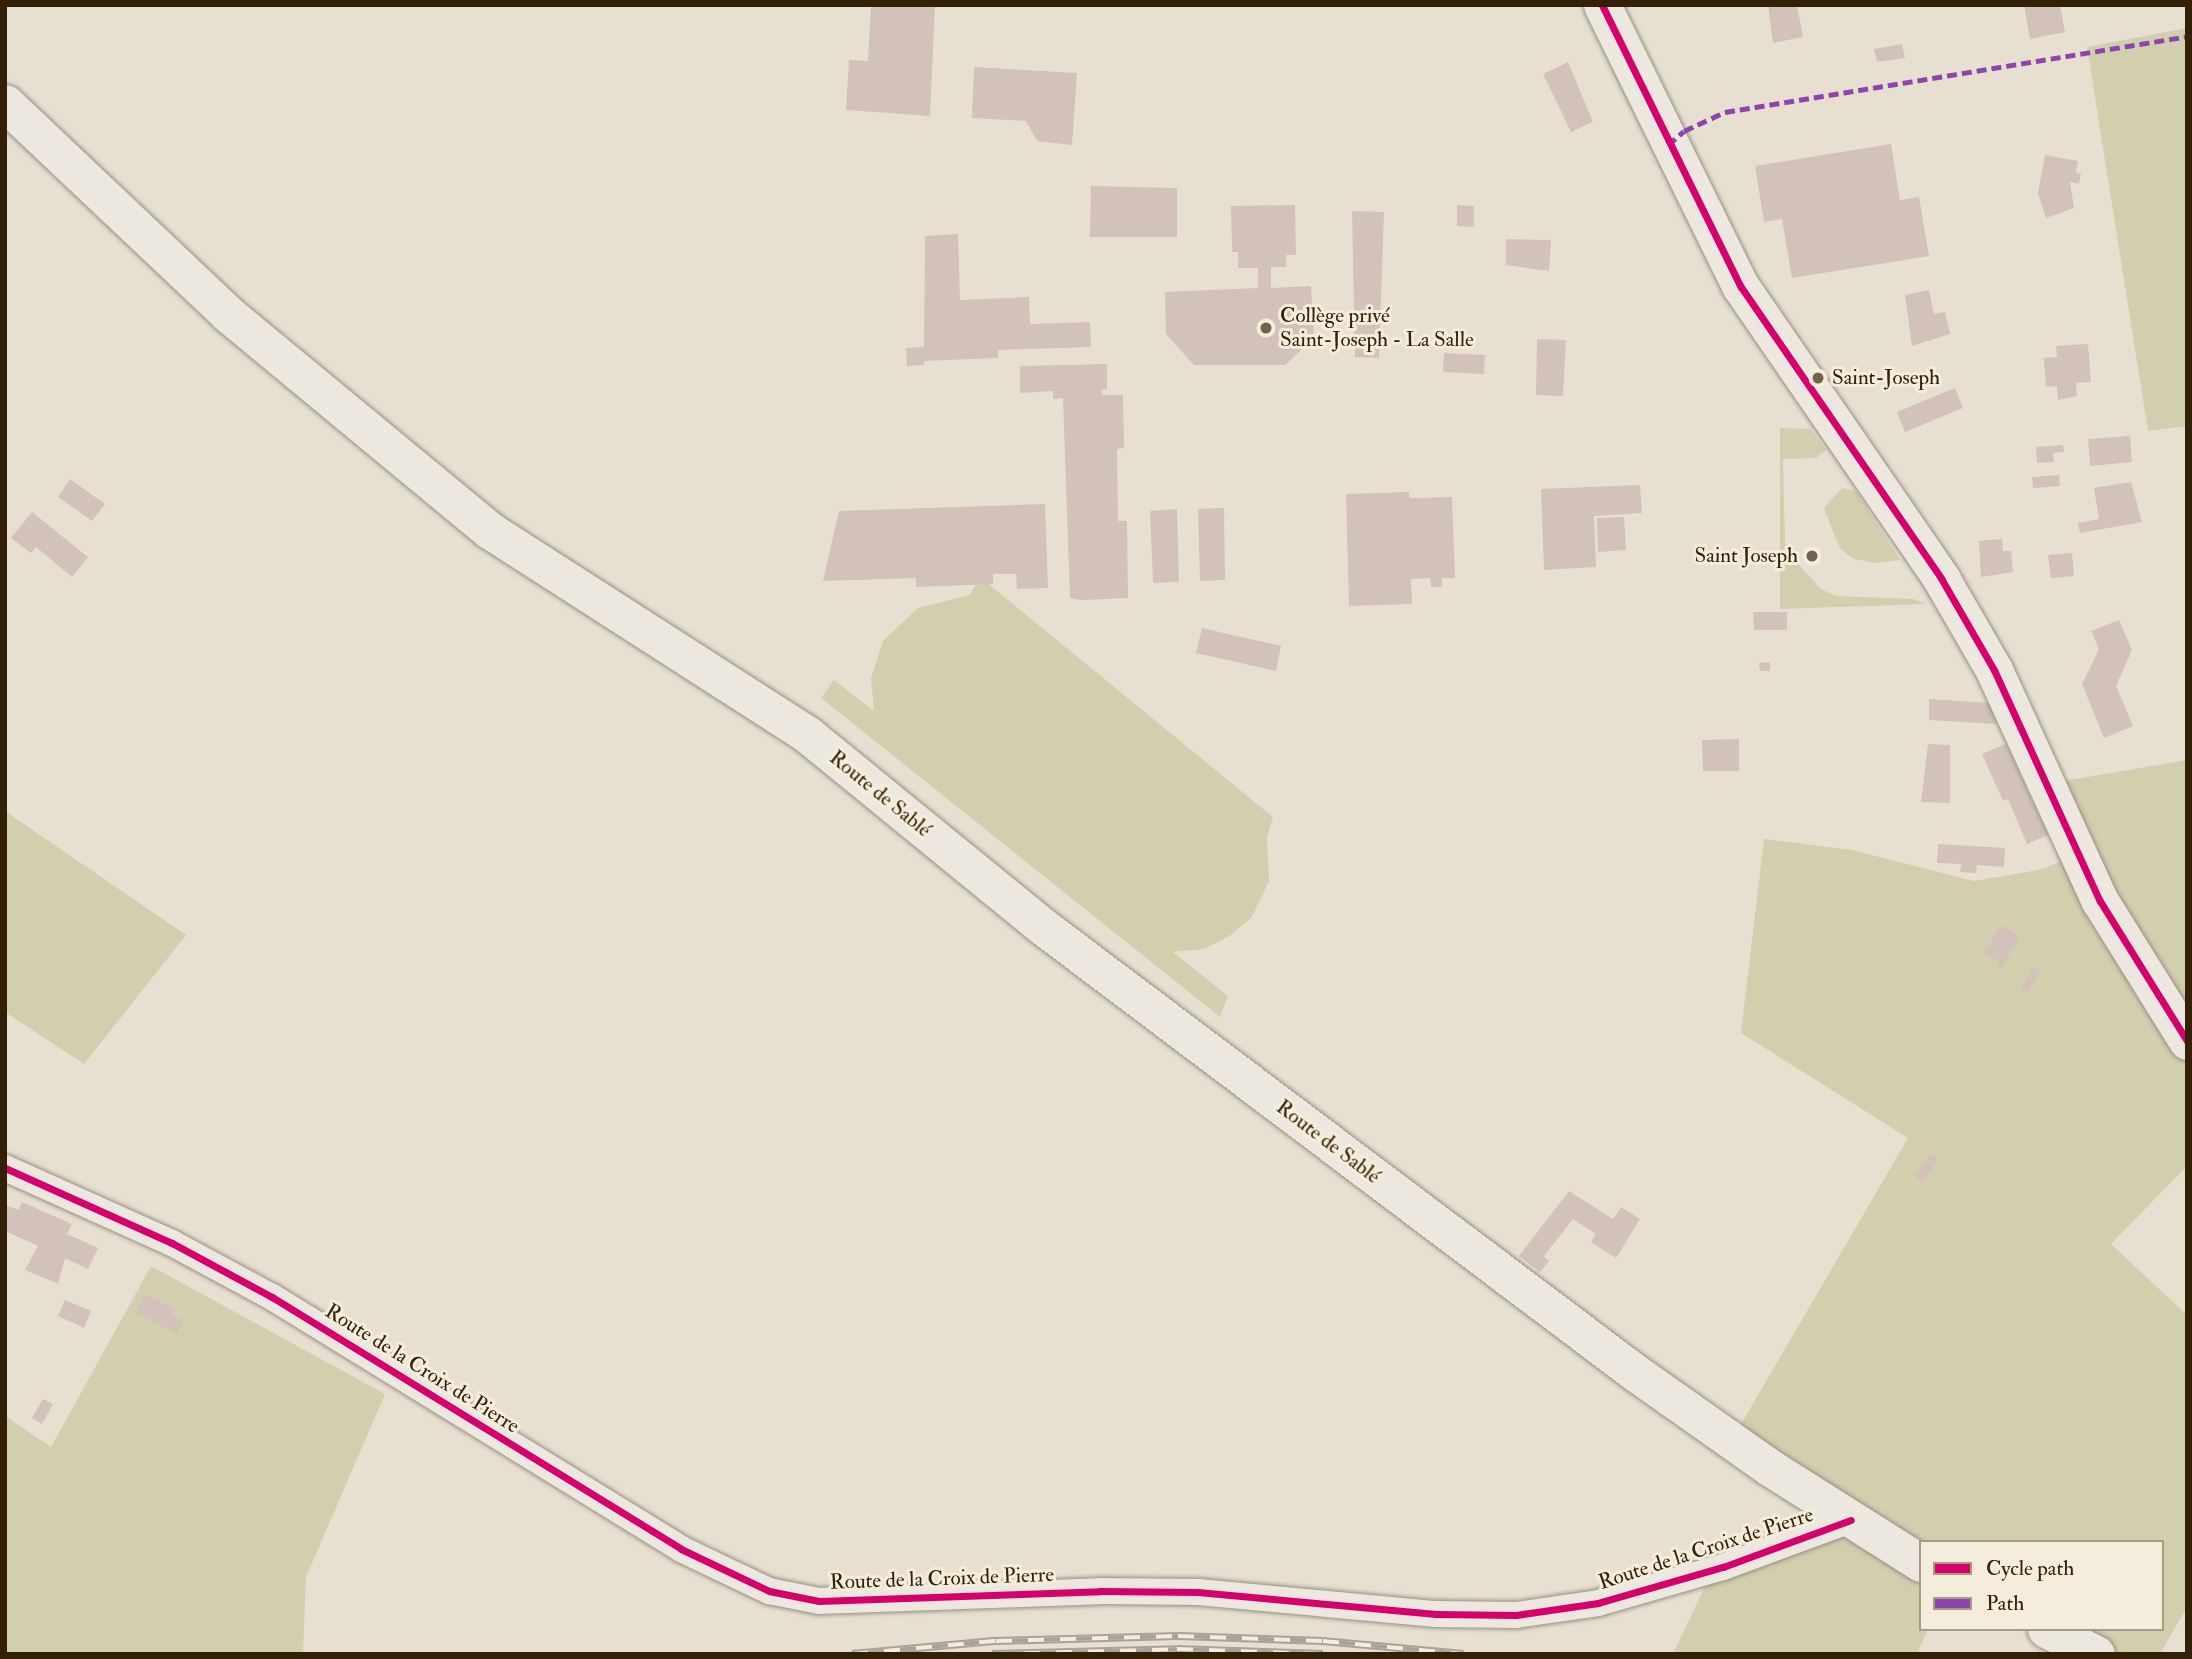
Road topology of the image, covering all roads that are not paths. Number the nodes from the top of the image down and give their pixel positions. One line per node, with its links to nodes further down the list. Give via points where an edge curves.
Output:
1 (1602, 5): 3 (main road, via 1741,287 1942,580 1994,670 2100,901)
2 (5, 103): 5 (main road, Route de Sablé, via 218,305 441,492 562,581 752,697 844,763 1042,926 1368,1172 1633,1371)
3 (2187, 1041)
4 (5, 1168): 5 (street, Route de la Croix de Pierre, via 172,1243 272,1297 681,1549 769,1591 819,1601 1198,1592 1436,1614 1516,1615 1598,1603 1723,1567)
5 (1851, 1520): 6 (main road, Route de Sablé)
6 (1919, 1562)
7 (2050, 1631): 8 (main road)
8 (2096, 1654)

